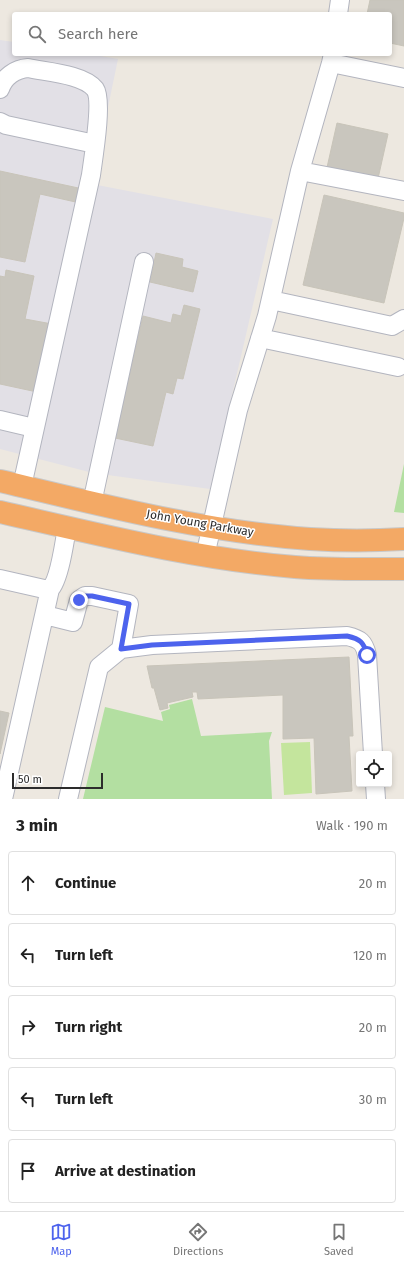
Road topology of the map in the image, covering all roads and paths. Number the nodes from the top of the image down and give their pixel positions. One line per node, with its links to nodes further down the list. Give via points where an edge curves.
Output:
1 (340, 0): 2 (street)
2 (338, 12)
3 (332, 58): 4 (street); 8 (street)
4 (404, 78)
5 (0, 90): 7 (street, via 11,74 28,68 80,79 90,84 96,90 98,102)
6 (0, 122): 7 (street)
7 (95, 144): 16 (street, via 91,175)
8 (300, 171): 9 (street); 11 (street)
9 (404, 191)
10 (144, 262): 19 (street)
11 (271, 300): 12 (street, via 392,326); 13 (street)
12 (404, 319)
13 (260, 338): 14 (street); 22 (street, via 238,410)
14 (398, 367)
15 (0, 420): 16 (street)
16 (34, 428): 18 (street)
17 (0, 482): 18 (highway, John Young Parkway)
18 (22, 486): 19 (highway, John Young Parkway)
19 (92, 503): 22 (highway, John Young Parkway)
20 (0, 512): 21 (highway)
21 (67, 527): 24 (highway); 27 (street, via 60,563)
22 (212, 527): 23 (highway, John Young Parkway, via 310,539); 24 (street)
23 (404, 540)
24 (205, 556): 25 (highway, via 296,568)
25 (404, 569)
26 (0, 579): 27 (street)
27 (50, 589): 28 (street)
28 (45, 615): 29 (street, via 73,622 79,600 85,596 129,604); 32 (street)
29 (121, 649): 30 (street, via 160,644 347,636 356,638 364,645 367,655); 33 (street, via 99,667)
30 (373, 751)
31 (375, 787): 34 (street)
32 (3, 799)
33 (68, 799)
34 (376, 799)

